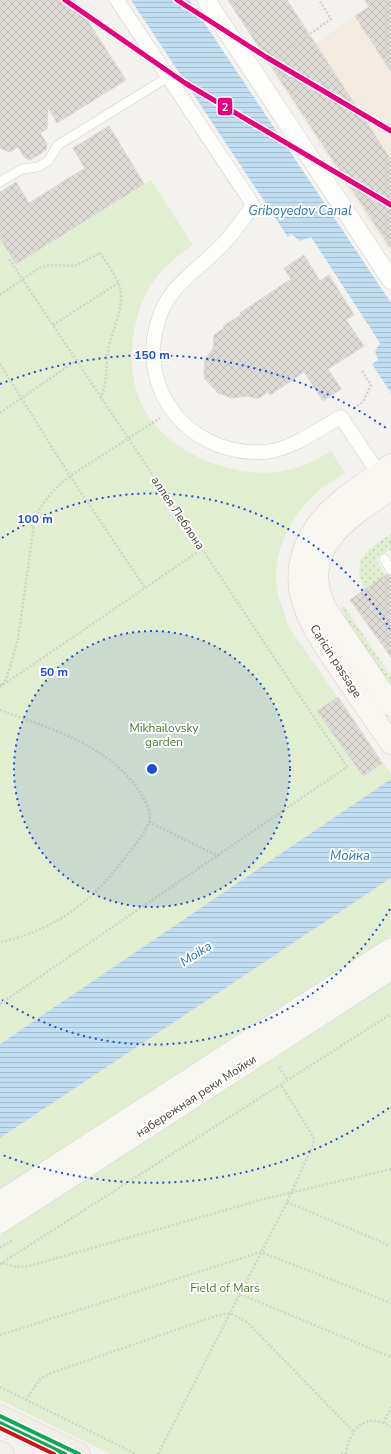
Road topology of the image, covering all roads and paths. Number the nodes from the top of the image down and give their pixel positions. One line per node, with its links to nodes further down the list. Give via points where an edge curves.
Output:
1 (118, 0): 5 (street)
2 (206, 0): 8 (street)
3 (319, 0): 4 (path, via 331,19)
4 (269, 63)
5 (168, 77): 6 (lane, via 58,145 48,161 38,167 22,169); 19 (street, via 253,205 237,228 179,285 164,304 156,327 153,352 156,376 162,394 178,418 196,435 218,446 241,452 266,452 289,446)
6 (0, 182)
7 (9, 259): 9 (path, аллея Леблона)
8 (388, 269)
9 (22, 280): 10 (path, via 39,268 50,265 75,266 100,253); 11 (path); 12 (path, аллея Леблона)
10 (118, 283): 12 (path); 17 (path, via 121,293 119,310)
11 (0, 295)
12 (53, 325): 13 (path, аллея Леблона)
13 (77, 360): 16 (path); 17 (path, аллея Леблона)
14 (0, 364): 16 (path)
15 (362, 371): 19 (path, via 371,385 363,402)
16 (22, 398): 18 (path); 22 (path)
17 (100, 399): 21 (path, аллея Леблона)
18 (0, 413)
19 (341, 417): 23 (street)
20 (153, 422): 21 (path)
21 (128, 439): 22 (path); 24 (path, аллея Леблона)
22 (70, 476): 27 (path); 28 (path, via 42,503 35,517 18,639 7,676)
23 (387, 476): 29 (main road, Caricin passage, via 358,511 330,538 320,558 317,577 320,597 325,608); 31 (main road, Caricin passage, via 334,508 318,524 306,546 300,583 301,598 314,630)
24 (202, 549): 27 (path); 33 (path, аллея Леблона, via 347,767)
25 (384, 559): 26 (lane)
26 (391, 570)
27 (145, 588): 28 (path)
28 (1, 685)
29 (391, 705)
30 (0, 710): 32 (path, via 75,739 98,752 122,771 139,790 148,805)
31 (391, 744)
32 (149, 822): 33 (path); 34 (path, via 121,863 81,906 23,938)
33 (218, 856): 37 (path)
34 (0, 942)
35 (391, 949): 44 (main road, набережная реки Мойки)
36 (391, 969): 46 (main road, набережная реки Мойки)
37 (0, 1004)
38 (391, 1014): 40 (path)
39 (279, 1067): 40 (path)
40 (288, 1081): 41 (path)
41 (281, 1085): 43 (path, via 314,1139); 49 (path)
42 (391, 1169): 43 (path)
43 (292, 1192): 45 (path); 49 (path, via 29,1266)
44 (0, 1202)
45 (287, 1202): 47 (path); 48 (path)
46 (0, 1222)
47 (391, 1246)
48 (261, 1252): 50 (path); 51 (path); 53 (path)
49 (1, 1264)
50 (240, 1294): 52 (path); 54 (path)
51 (391, 1303)
52 (230, 1313): 56 (path, via 51,1373 40,1379); 61 (path, via 248,1323); 66 (path)
53 (0, 1335)
54 (391, 1358)
55 (0, 1388): 56 (path)
56 (26, 1400): 65 (path)
57 (391, 1408): 59 (path)
58 (0, 1416): 64 (main road)
59 (384, 1423): 60 (path); 61 (path, via 364,1423)
60 (391, 1427)
61 (353, 1431): 68 (path, via 349,1437)
62 (0, 1452): 63 (main road)
63 (3, 1454)
64 (80, 1454)
65 (136, 1454)
66 (158, 1454)
67 (341, 1454): 68 (path)
68 (346, 1454)

